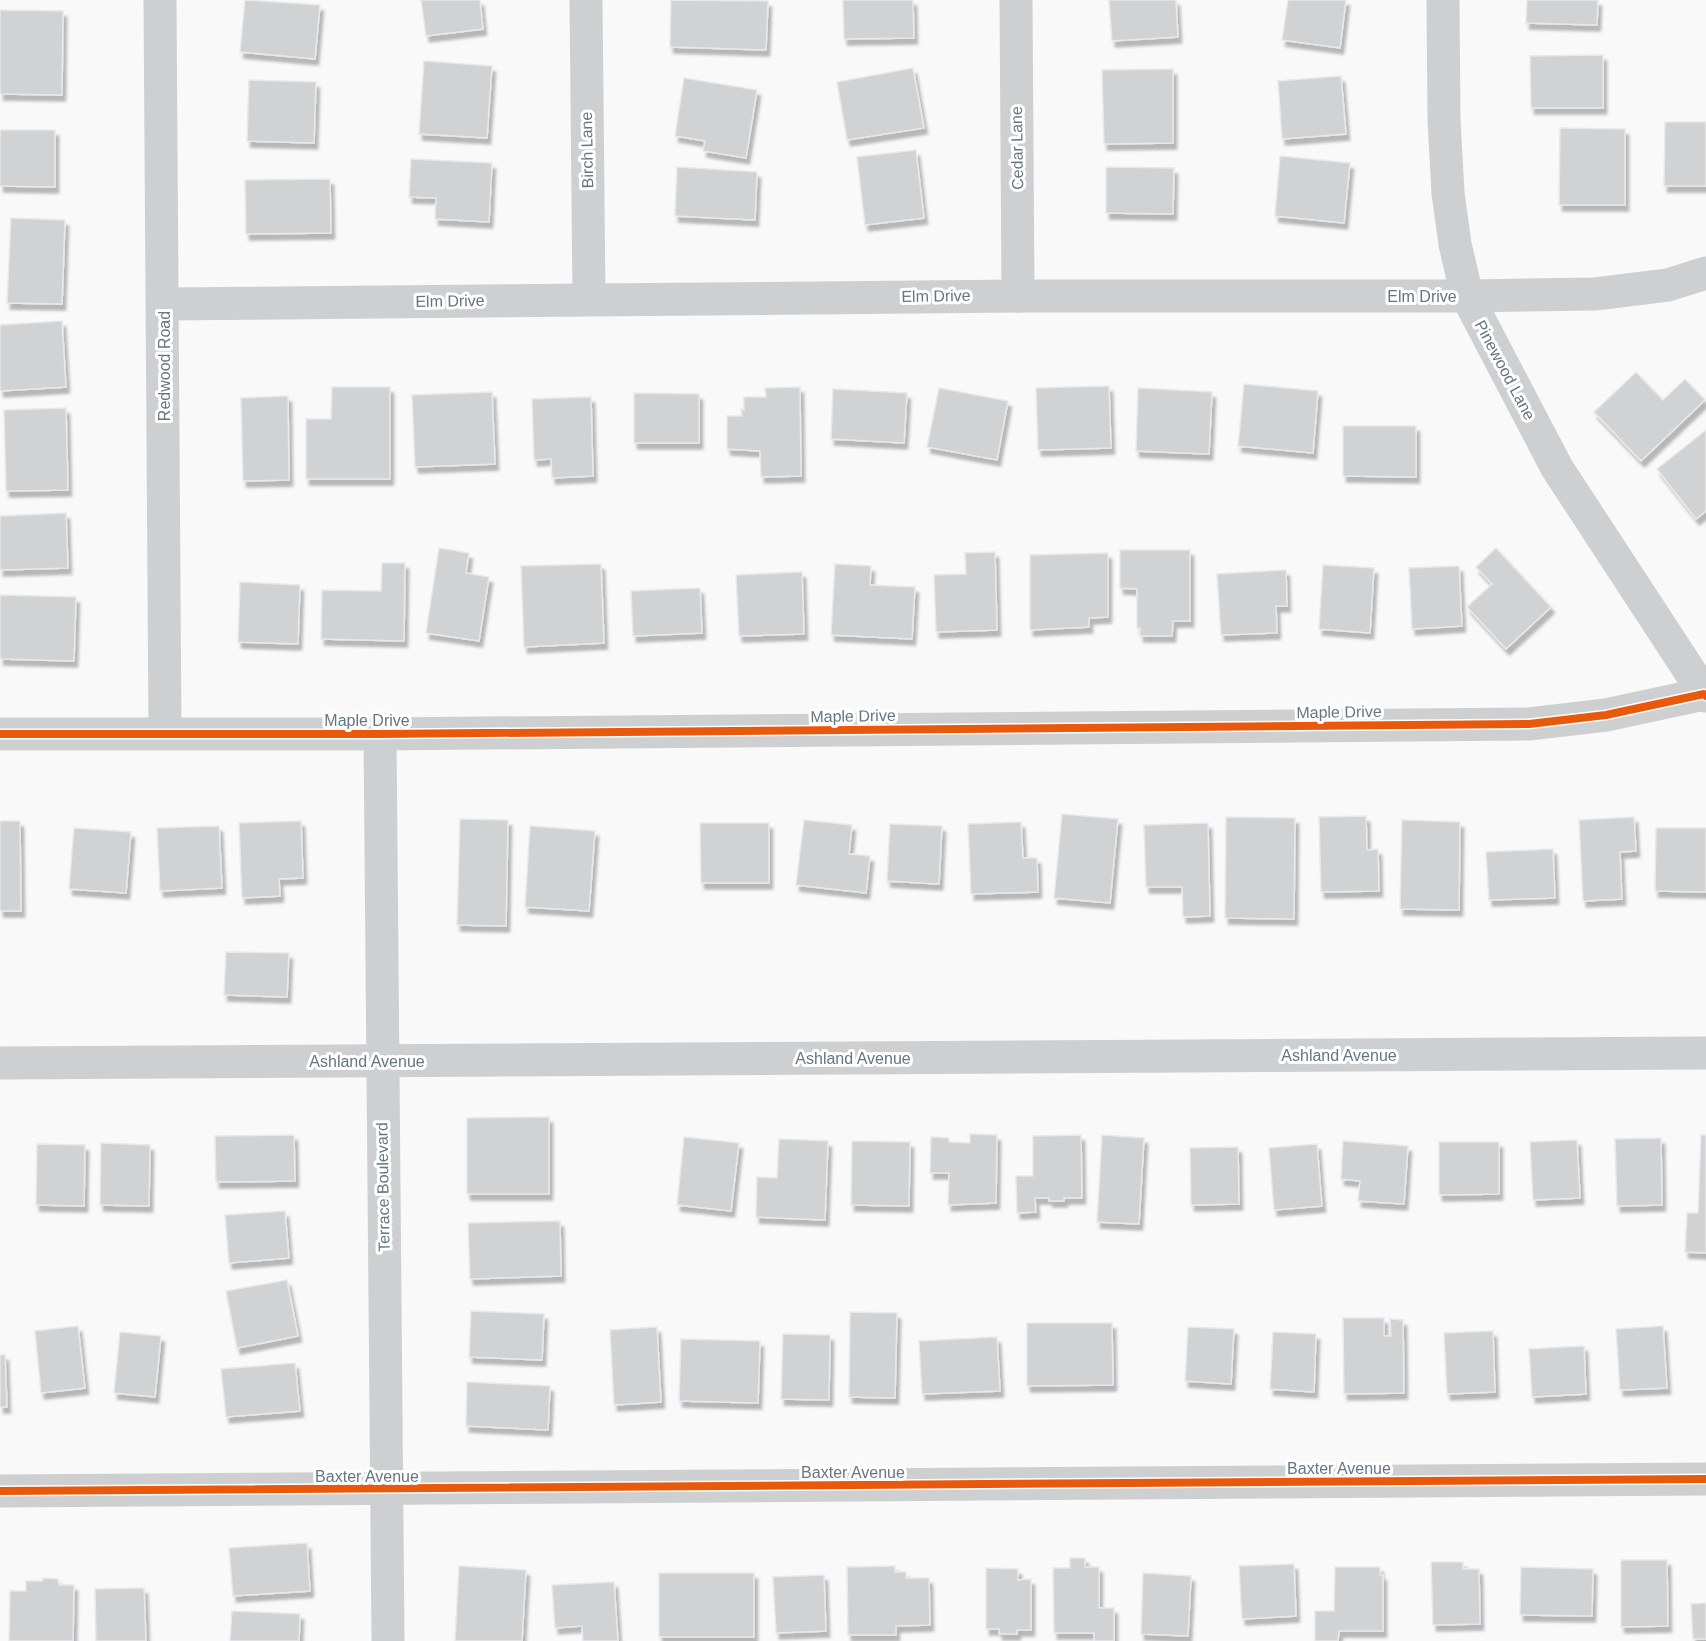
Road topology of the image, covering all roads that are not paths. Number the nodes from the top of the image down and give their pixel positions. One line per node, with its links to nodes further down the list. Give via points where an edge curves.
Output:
1 (160, 0): 9 (street, Redwood Road)
2 (586, 0): 8 (street, Birch Lane)
3 (1016, 0): 6 (street, Cedar Lane)
4 (1443, 0): 7 (street, Pinewood Lane, via 1448,193)
5 (1706, 273): 7 (street, Elm Drive, via 1668,285 1595,294)
6 (1018, 296): 7 (street, Elm Drive); 8 (street, Elm Drive)
7 (1467, 296): 10 (street, Pinewood Lane, via 1557,468)
8 (589, 299): 9 (street, Elm Drive)
9 (163, 304): 11 (street, Redwood Road)
10 (1705, 695): 13 (street, Maple Drive, via 1606,715 1529,724)
11 (165, 732): 12 (street, Maple Drive); 13 (street, Maple Drive)
12 (0, 734)
13 (380, 734): 15 (street, Terrace Boulevard)
14 (1706, 1053): 15 (street, Ashland Avenue)
15 (382, 1061): 16 (street, Ashland Avenue); 18 (street, Terrace Boulevard)
16 (0, 1063)
17 (1706, 1479): 18 (street, Baxter Avenue)
18 (387, 1489): 19 (street, Baxter Avenue); 20 (street, Terrace Boulevard)
19 (0, 1491)
20 (388, 1641)

